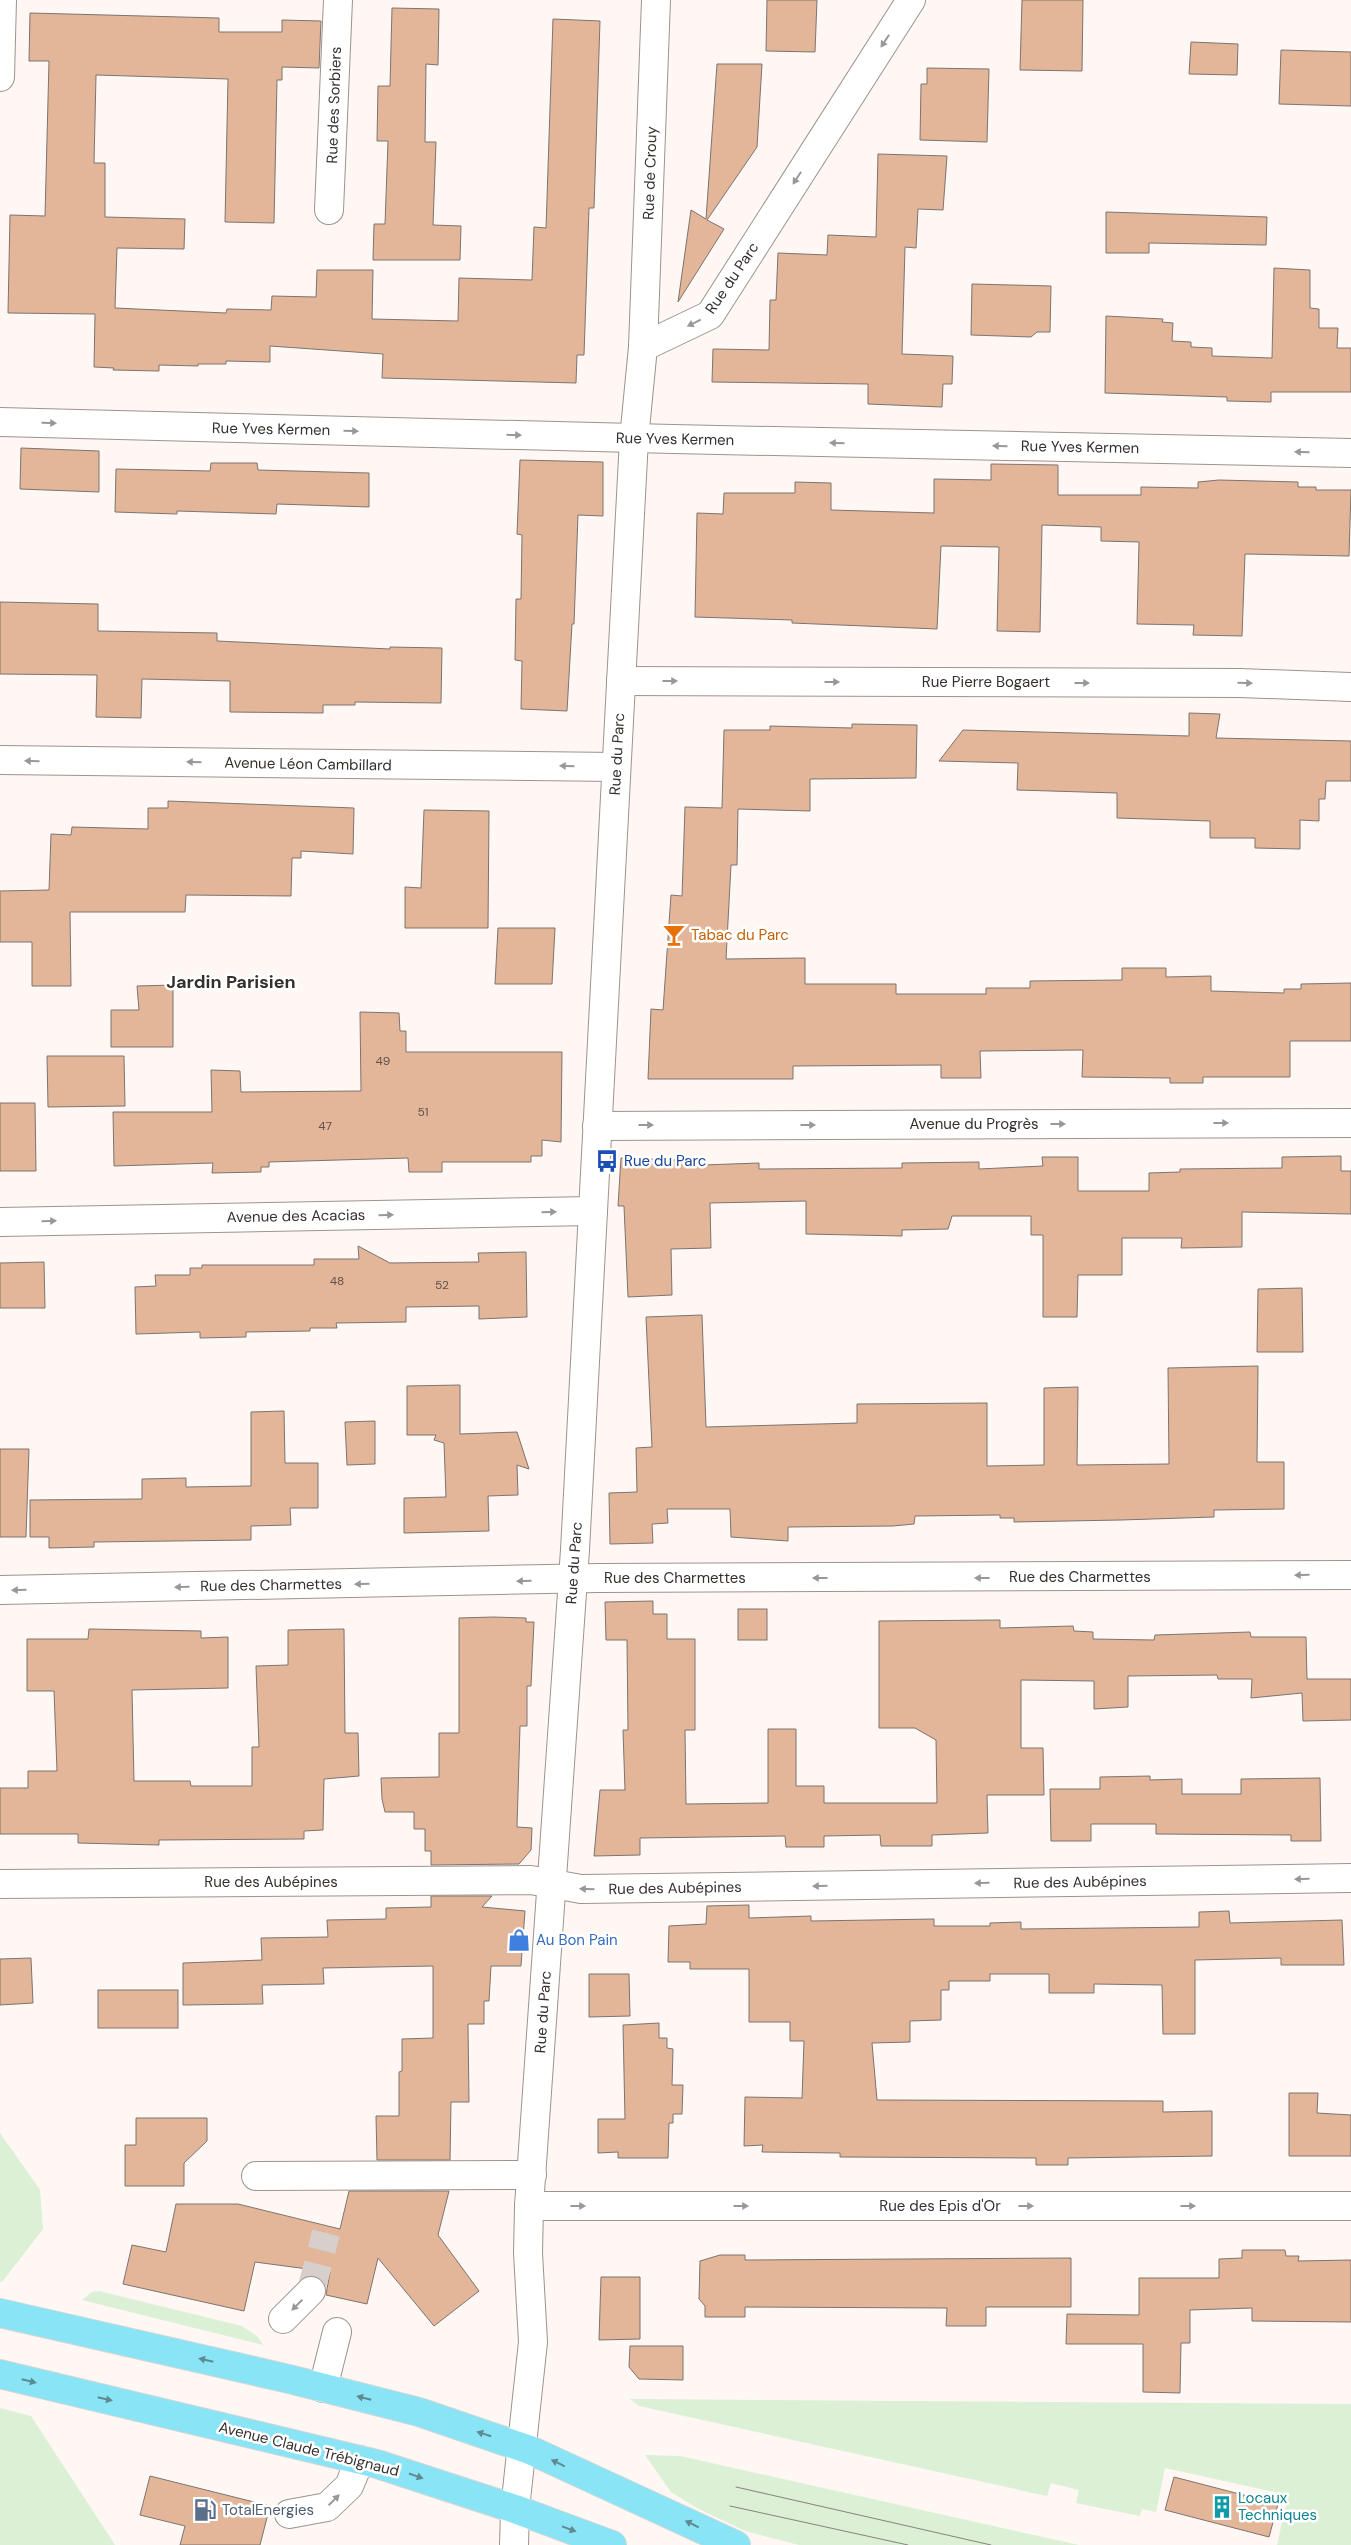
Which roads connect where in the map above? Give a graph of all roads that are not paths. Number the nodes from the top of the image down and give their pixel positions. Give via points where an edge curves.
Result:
1 (2, 0) edge
2 (338, 0) edge
3 (639, 0) edge
4 (656, 0) edge
5 (911, 0) edge
6 (0, 77) edge
7 (329, 210) dead end
8 (643, 347) junction
9 (0, 422) edge
10 (634, 438) junction
11 (1351, 453) edge
12 (621, 681) junction
13 (1351, 687) edge
14 (0, 760) edge
15 (616, 767) junction
16 (1351, 1123) edge
17 (597, 1126) junction
18 (593, 1211) junction
19 (0, 1222) edge
20 (1351, 1575) edge
21 (573, 1580) junction
22 (0, 1590) edge
23 (1351, 1878) edge
24 (0, 1884) edge
25 (552, 1884) junction
26 (532, 2175) junction
27 (256, 2176) dead end
28 (530, 2206) junction
29 (1351, 2206) edge
30 (312, 2291) tunnel mouth
31 (0, 2313) edge
32 (283, 2319) dead end
33 (337, 2332) dead end
34 (0, 2374) edge
35 (323, 2388) junction
36 (522, 2446) junction
37 (360, 2460) junction
38 (515, 2509) junction
39 (288, 2514) dead end
40 (514, 2545) edge
41 (612, 2545) edge
42 (736, 2545) edge

1 - 6 street
2 - 7 street, Rue des Sorbiers
3 - 4 street
4 - 8 street, Rue de Crouy
5 -> 8 street, Rue du Parc via 710,315
8 - 10 street, Rue du Parc
9 -> 10 street, Rue Yves Kermen
11 -> 10 street, Rue Yves Kermen
10 - 12 street, Rue du Parc
12 -> 13 street, Rue Pierre Bogaert via 1240,683
12 - 15 street, Rue du Parc
15 -> 14 street, Avenue Léon Cambillard
15 - 17 street, Rue du Parc
17 -> 16 street, Avenue du Progrès
17 - 18 street, Rue du Parc
19 -> 18 street, Avenue des Acacias
18 - 21 street, Rue du Parc
20 -> 21 street, Rue des Charmettes
21 -> 22 street, Rue des Charmettes
21 - 25 street, Rue du Parc
23 -> 25 street, Rue des Aubépines via 581,1889
24 - 25 street, Rue des Aubépines via 521,1880
25 - 26 street, Rue du Parc
26 - 27 street
26 - 28 street, Rue du Parc
28 -> 29 street, Rue des Epis d'Or
28 - 36 street, Rue du Parc via 528,2253 533,2342
30 -> 32 street
35 -> 31 main road
33 - 35 street
34 -> 37 main road, Avenue Claude Trébignaud
36 -> 35 main road via 412,2410
36 - 38 street, Rue du Parc
42 -> 36 main road
37 -> 38 main road, Avenue Claude Trébignaud
39 -> 37 street via 327,2507 349,2486
38 - 40 street
38 -> 41 main road, Avenue Claude Trébignaud

